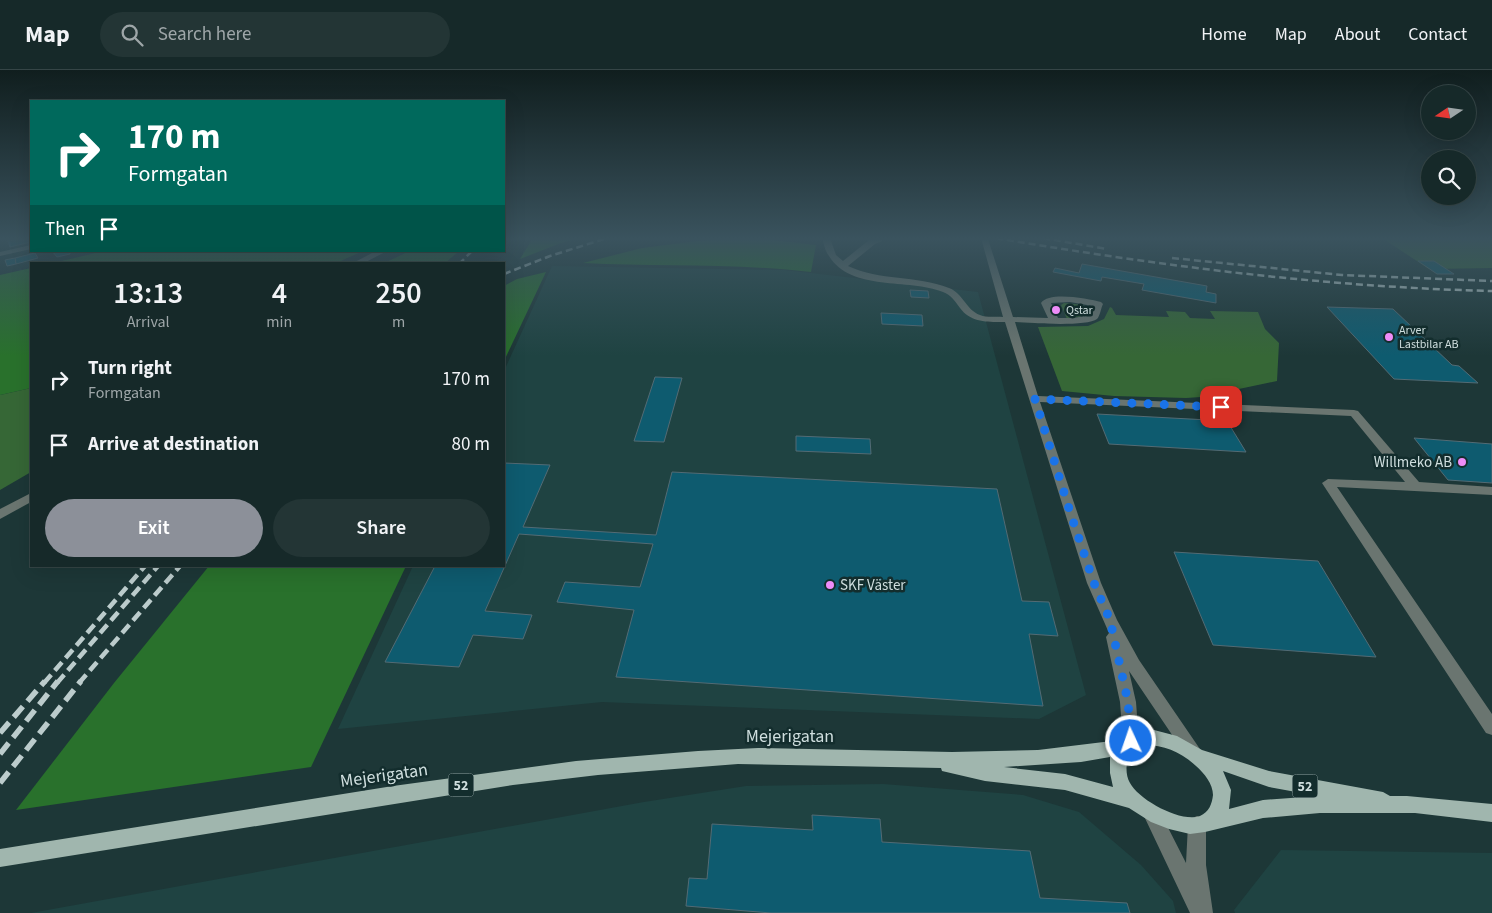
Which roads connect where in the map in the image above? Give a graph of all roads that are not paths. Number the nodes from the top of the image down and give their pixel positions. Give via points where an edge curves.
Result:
1 (870, 277) edge
2 (996, 277) edge
3 (1009, 320) junction
4 (1054, 320) junction
5 (1035, 399) junction
6 (1415, 486) junction
7 (1492, 491) edge
8 (30, 498) edge
9 (0, 515) edge
10 (1110, 620) junction
11 (1492, 728) edge
12 (1127, 744) junction
13 (1195, 754) junction
14 (926, 761) junction
15 (1136, 802) junction
16 (1415, 805) junction
17 (1492, 813) edge
18 (1152, 814) junction
19 (1201, 824) junction
20 (0, 858) edge
21 (1203, 913) edge

1 - 3 street via 942,288 952,292 974,317
2 - 3 street
3 - 4 street
3 - 5 street
4 - 4 street via 1087,320 1093,317 1098,304 1070,299 1047,301
5 - 6 street via 1354,413
5 - 10 street via 1094,583
6 - 7 street
6 - 11 street via 1328,483
8 - 9 street
10 - 12 street via 1128,702
10 - 13 street via 1133,664
12 - 13 main road, 52 via 1150,738 1164,739
12 - 14 main road, Mejerigatan / 52 via 1073,756
12 - 15 main road, 52 via 1117,765 1119,781
13 - 16 main road, 52 via 1269,779
13 - 19 main road, 52 via 1210,766 1220,786 1222,805
14 - 15 main road, Mejerigatan / 52 via 985,773 1065,782
14 - 20 main road, Mejerigatan / 52 via 775,756 615,765 370,798
15 - 18 main road, 52
16 - 17 main road, 52
16 - 19 main road, 52 via 1284,806
18 - 19 main road, 52 via 1176,823
18 - 21 street
19 - 21 street via 1196,864

